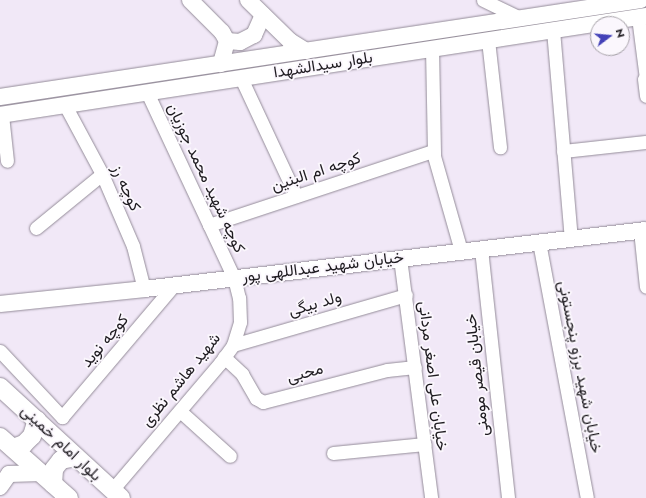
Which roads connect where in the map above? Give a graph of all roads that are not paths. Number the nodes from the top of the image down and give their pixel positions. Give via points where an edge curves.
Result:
1 (190, 0) edge
2 (248, 0) edge
3 (483, 0) edge
4 (638, 0) edge
5 (641, 0) edge
6 (591, 4) edge
7 (263, 15) junction
8 (642, 16) edge
9 (520, 18) junction
10 (553, 30) junction
11 (488, 40) junction
12 (227, 41) junction
13 (432, 48) junction
14 (306, 51) junction
15 (259, 58) junction
16 (221, 64) junction
17 (264, 74) junction
18 (242, 78) junction
19 (645, 79) edge
20 (147, 92) junction
21 (646, 96) edge
22 (0, 97) edge
23 (65, 105) junction
24 (1, 115) edge
25 (646, 142) edge
26 (500, 147) dead end
27 (433, 150) junction
28 (564, 151) junction
29 (8, 161) dead end
30 (102, 174) junction
31 (296, 196) junction
32 (209, 225) junction
33 (36, 228) dead end
34 (643, 230) edge
35 (571, 238) junction
36 (539, 242) junction
37 (480, 249) junction
38 (462, 251) junction
39 (400, 258) junction
40 (234, 278) junction
41 (173, 286) junction
42 (646, 287) edge
43 (144, 289) junction
44 (406, 295) junction
45 (0, 304) edge
46 (233, 345) junction
47 (0, 350) edge
48 (224, 357) junction
49 (415, 367) junction
50 (0, 387) edge
51 (180, 411) junction
52 (37, 420) junction
53 (7, 442) edge
54 (424, 444) junction
55 (333, 453) dead end
56 (230, 456) dead end
57 (75, 457) junction
58 (47, 479) junction
59 (0, 487) edge
60 (117, 494) edge
61 (69, 498) edge
62 (431, 498) edge
63 (508, 498) edge
64 (587, 498) edge

1 - 12 street via 222,32
2 - 7 street
3 - 9 street
4 - 5 street, بلوار سیدالشهدا
4 - 6 street, بلوار سیدالشهدا
6 - 9 street, بلوار سیدالشهدا
7 - 12 street via 254,35 240,42
7 - 14 street via 290,41
8 - 10 street, بلوار سیدالشهدا
8 - 19 street
9 - 14 street, بلوار سیدالشهدا
10 - 11 street, بلوار سیدالشهدا
10 - 28 street
11 - 13 street, بلوار سیدالشهدا
11 - 26 street
12 - 16 street
13 - 17 street, بلوار سیدالشهدا
13 - 27 street
14 - 15 street, بلوار سیدالشهدا
15 - 16 street, بلوار سیدالشهدا
15 - 17 street via 266,65
16 - 22 street, بلوار سیدالشهدا
17 - 18 street, بلوار سیدالشهدا
18 - 20 street, بلوار سیدالشهدا
18 - 31 street
19 - 21 street
20 - 23 street, بلوار سیدالشهدا
20 - 32 street, کوچه شهید محمد جوزیان
23 - 24 street, بلوار سیدالشهدا
23 - 30 street, کوچه رز
24 - 29 street
25 - 28 street
27 - 31 street, کوچه ام البنین
27 - 38 street
28 - 35 street
30 - 33 street
30 - 43 street, کوچه رز via 133,246
31 - 32 street, کوچه ام البنین
32 - 40 street, کوچه شهید محمد جوزیان
34 - 35 street, خیابان شهید عبداللهی پور
34 - 42 street
35 - 36 street, خیابان شهید عبداللهی پور
36 - 37 street, خیابان شهید عبداللهی پور
36 - 64 street, خیابان شهید برزو پنجستونی
37 - 38 street, خیابان شهید عبداللهی پور
37 - 63 street, خیابان قیصر مومنی
38 - 39 street, خیابان شهید عبداللهی پور
39 - 40 street, خیابان شهید عبداللهی پور
39 - 44 street, خیابان علی اصغر مردانی
40 - 41 street, خیابان شهید عبداللهی پور
40 - 46 street, شهید هاشم نظری via 239,298 240,322
41 - 43 street, خیابان شهید عبداللهی پور
41 - 47 street, کوچه نوید via 62,418
43 - 45 street, خیابان شهید عبداللهی پور
44 - 46 street, ولد بیگی
44 - 49 street, خیابان علی اصغر مردانی
46 - 48 street, شهید هاشم نظری
48 - 49 street, محبی via 242,374 256,398 263,402 387,370
48 - 51 street, شهید هاشم نظری
49 - 54 street, خیابان علی اصغر مردانی
50 - 52 main road, بلوار امام خمینی
51 - 56 street
51 - 60 street, شهید هاشم نظری
52 - 53 main road via 32,436 24,444
52 - 57 main road, بلوار امام خمینی
53 - 58 main road
54 - 55 street
54 - 62 street, خیابان علی اصغر مردانی
57 - 58 main road via 61,460
57 - 60 main road, بلوار امام خمینی
58 - 59 street via 9,474
58 - 61 main road

